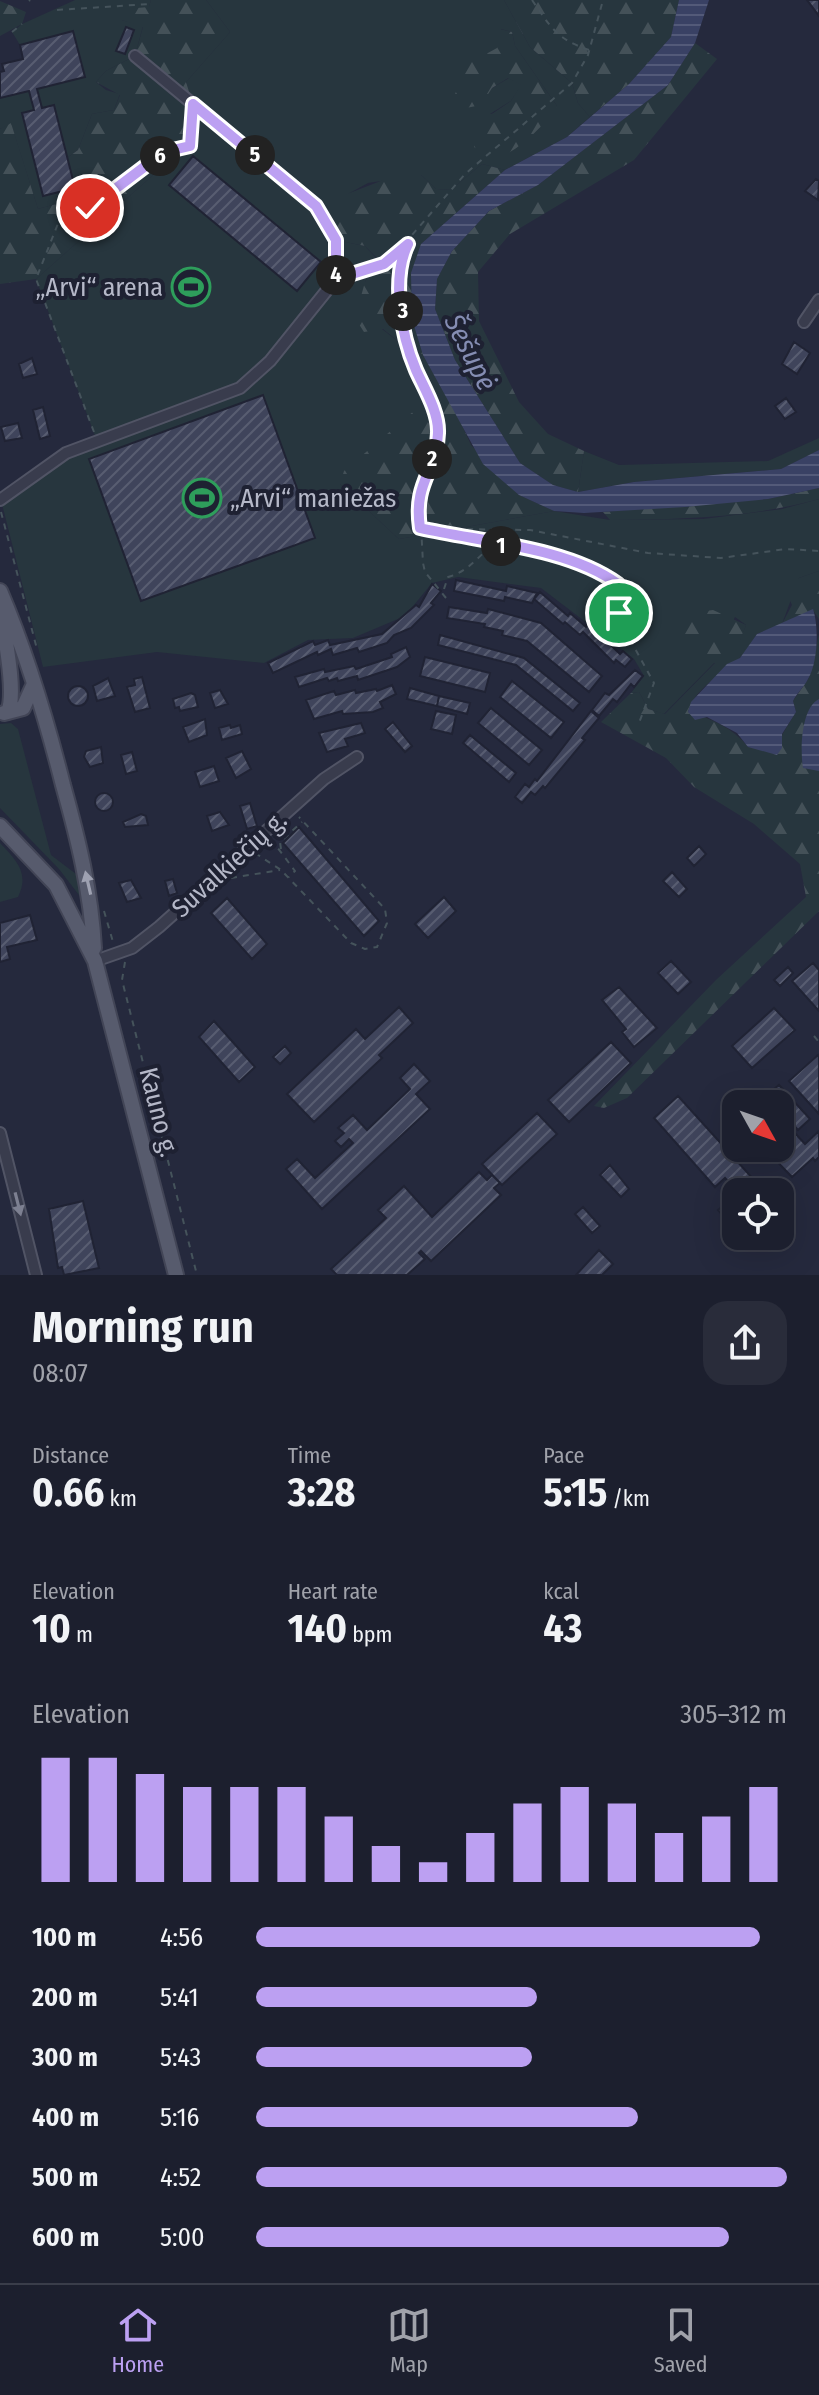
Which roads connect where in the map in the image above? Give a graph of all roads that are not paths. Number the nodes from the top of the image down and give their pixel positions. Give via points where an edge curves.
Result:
1 (135, 56) dead end
2 (819, 300) edge
3 (804, 322) dead end
4 (0, 500) edge
5 (0, 591) edge
6 (0, 600) edge
7 (34, 684) junction
8 (4, 713) edge
9 (357, 757) dead end
10 (0, 826) edge
11 (95, 961) junction
12 (0, 1133) edge
13 (36, 1275) edge
14 (176, 1275) edge

1 - 4 street via 316,206 336,240 336,279 270,361 240,388 66,453
2 - 3 street
5 - 7 main road, Kauno g. via 26,650
6 - 8 main road via 13,689
7 - 8 main road via 23,708
11 -> 7 main road, Kauno g. via 92,897
9 - 11 street, Suvalkiečių g. via 324,779 159,927 132,948
10 - 11 main road, Kauno g. via 71,908
11 - 14 main road, Kauno g.
12 -> 13 street

